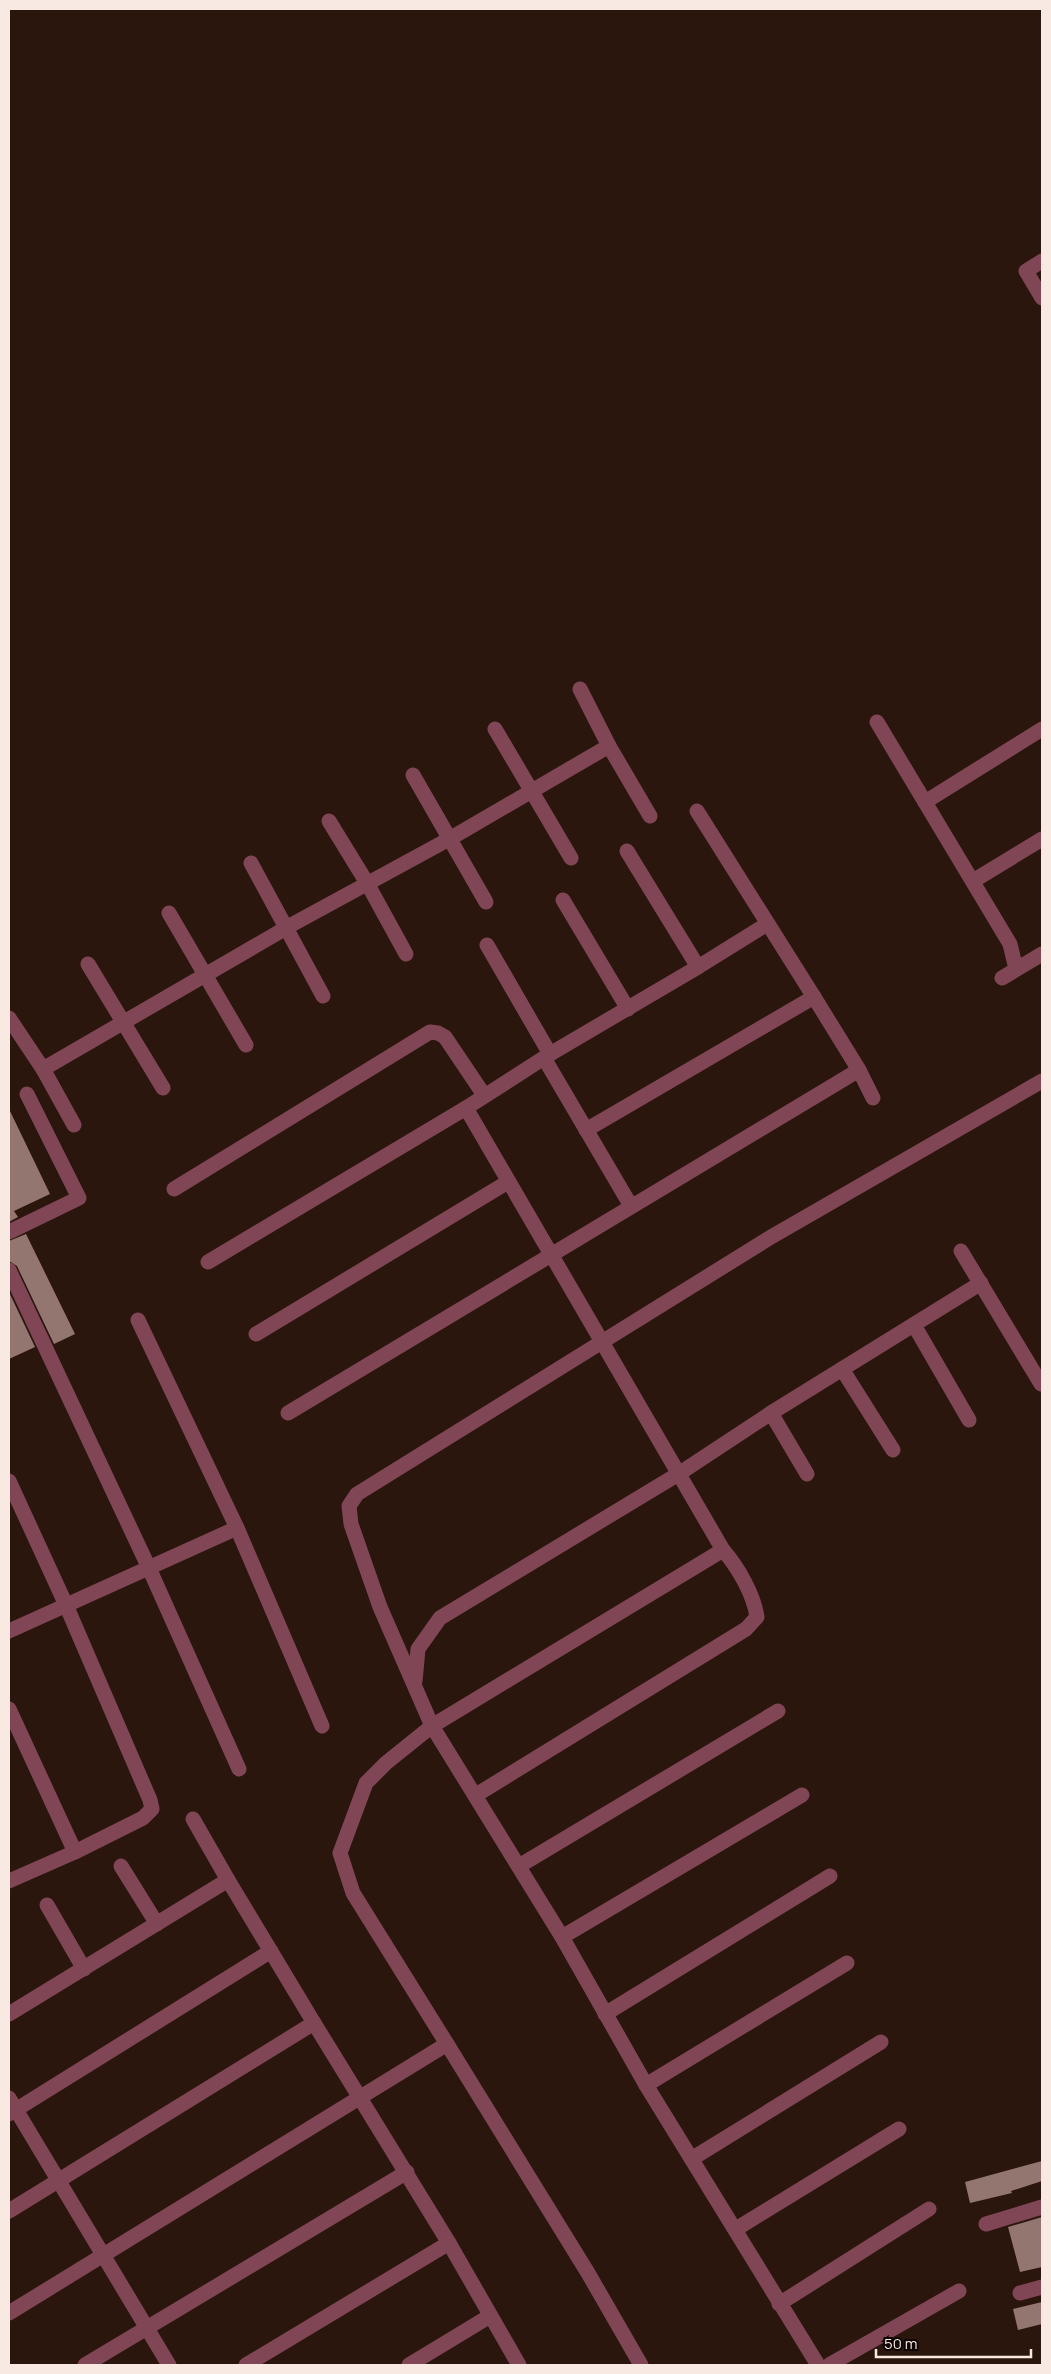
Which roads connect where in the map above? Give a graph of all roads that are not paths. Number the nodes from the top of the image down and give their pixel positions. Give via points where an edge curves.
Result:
1 (1042, 261) edge
2 (1042, 298) edge
3 (580, 688) dead end
4 (876, 722) dead end
5 (495, 729) dead end
6 (1042, 729) edge
7 (609, 746) junction
8 (413, 775) dead end
9 (531, 792) junction
10 (925, 802) junction
11 (697, 811) dead end
12 (650, 816) dead end
13 (329, 821) dead end
14 (451, 838) junction
15 (1042, 839) edge
16 (627, 851) dead end
17 (571, 858) dead end
18 (251, 864) dead end
19 (973, 881) junction
20 (367, 882) junction
21 (562, 900) dead end
22 (486, 902) dead end
23 (169, 912) dead end
24 (766, 924) junction
25 (286, 928) junction
26 (487, 944) dead end
27 (406, 954) dead end
28 (1042, 954) edge
29 (88, 964) dead end
30 (698, 967) junction
31 (1016, 969) junction
32 (204, 976) junction
33 (1002, 978) dead end
34 (323, 996) dead end
35 (814, 996) junction
36 (628, 1008) junction
37 (9, 1018) edge
38 (123, 1023) junction
39 (246, 1045) dead end
40 (547, 1056) junction
41 (43, 1069) junction
42 (859, 1070) junction
43 (1042, 1081) edge
44 (163, 1088) dead end
45 (27, 1094) dead end
46 (484, 1095) junction
47 (873, 1098) dead end
48 (466, 1108) junction
49 (74, 1125) dead end
50 (586, 1130) junction
51 (508, 1182) junction
52 (174, 1188) dead end
53 (631, 1206) junction
54 (9, 1232) edge
55 (962, 1251) dead end
56 (550, 1255) junction
57 (208, 1262) dead end
58 (9, 1270) edge
59 (981, 1283) junction
60 (138, 1320) dead end
61 (914, 1324) junction
62 (256, 1334) dead end
63 (603, 1341) junction
64 (842, 1369) junction
65 (1041, 1384) dead end
66 (771, 1412) junction
67 (288, 1413) dead end
68 (969, 1420) dead end
69 (893, 1450) dead end
70 (680, 1474) junction
71 (807, 1474) dead end
72 (9, 1481) edge
73 (237, 1528) junction
74 (724, 1550) junction
75 (149, 1568) junction
76 (66, 1605) junction
77 (9, 1631) edge
78 (415, 1684) junction
79 (9, 1709) edge
80 (778, 1711) dead end
81 (322, 1726) dead end
82 (432, 1726) junction
83 (239, 1769) dead end
84 (476, 1795) junction
85 (802, 1795) dead end
86 (193, 1819) dead end
87 (75, 1852) junction
88 (121, 1866) dead end
89 (519, 1866) junction
90 (830, 1876) dead end
91 (228, 1880) junction
92 (9, 1881) edge
93 (47, 1905) dead end
94 (157, 1924) junction
95 (562, 1937) junction
96 (271, 1951) junction
97 (847, 1963) dead end
98 (84, 1969) junction
99 (10, 2011) edge
100 (605, 2014) junction
101 (314, 2023) junction
102 (881, 2042) dead end
103 (447, 2044) junction
104 (646, 2085) junction
105 (361, 2099) junction
106 (11, 2107) edge
107 (899, 2129) dead end
108 (693, 2158) junction
109 (407, 2172) junction
110 (59, 2181) junction
111 (1042, 2207) edge
112 (929, 2209) dead end
113 (9, 2211) edge
114 (986, 2224) dead end
115 (736, 2229) junction
116 (449, 2243) junction
117 (102, 2256) junction
118 (1042, 2286) edge
119 (959, 2292) dead end
120 (1020, 2293) dead end
121 (779, 2304) junction
122 (9, 2313) edge
123 (490, 2316) junction
124 (147, 2328) junction
125 (85, 2365) edge
126 (169, 2365) edge
127 (246, 2365) edge
128 (409, 2365) edge
129 (519, 2365) edge
130 (641, 2365) edge
131 (818, 2365) edge
132 (829, 2365) edge

1 - 2 street via 1026,271
3 - 7 street
4 - 10 street
5 - 9 street
6 - 10 street
7 - 9 street
7 - 12 street
8 - 14 street
9 - 14 street
9 - 17 street
10 - 19 street
11 - 24 street
13 - 20 street
14 - 20 street
14 - 22 street
15 - 19 street
16 - 30 street
18 - 25 street
19 - 31 street via 1010,944
20 - 25 street
20 - 27 street
21 - 36 street
23 - 32 street
24 - 30 street
24 - 35 street
25 - 32 street
25 - 34 street
26 - 40 street
28 - 31 street
29 - 38 street
30 - 36 street
31 - 33 street
32 - 38 street
32 - 39 street
35 - 42 street
35 - 50 street
36 - 40 street
37 - 41 street
38 - 41 street
38 - 44 street
40 - 46 street
40 - 50 street
41 - 49 street
42 - 47 street
42 - 53 street
43 - 63 street via 771,1237
45 - 54 street via 79,1198
46 - 48 street
46 - 52 street via 445,1037 430,1032
48 - 51 street
48 - 57 street
50 - 53 street
51 - 56 street
51 - 62 street
53 - 56 street
55 - 59 street
56 - 63 street
56 - 67 street
58 - 75 street
59 - 61 street
59 - 65 street
60 - 73 street
61 - 64 street
61 - 68 street
63 - 70 street
63 - 78 street via 358,1494 349,1506 380,1606
64 - 66 street
64 - 69 street
66 - 70 street
66 - 71 street
70 - 74 street
70 - 78 street via 440,1618 418,1649
72 - 76 street
73 - 75 street
73 - 81 street
74 - 82 street
74 - 84 street via 756,1607 757,1617 746,1628
75 - 76 street
75 - 83 street
76 - 77 street
76 - 87 street via 152,1809 143,1818
78 - 82 street
79 - 87 street
80 - 89 street
82 - 84 street
82 - 103 street via 366,1783 340,1853 353,1894
84 - 89 street
85 - 95 street
86 - 91 street
87 - 92 street
88 - 94 street
89 - 95 street
90 - 100 street
91 - 94 street
91 - 96 street
93 - 98 street
94 - 98 street
95 - 100 street
96 - 101 street
96 - 106 street
97 - 104 street
98 - 99 street
100 - 104 street
101 - 105 street
101 - 110 street
102 - 108 street
103 - 105 street
103 - 130 street
104 - 108 street
105 - 109 street
105 - 117 street
106 - 110 street
107 - 115 street
108 - 115 street
109 - 116 street
109 - 124 street
110 - 113 street
110 - 117 street
111 - 114 street
112 - 121 street
115 - 121 street
116 - 123 street
116 - 127 street
117 - 122 street
117 - 124 street
118 - 120 street
119 - 132 street
121 - 131 street
123 - 128 street
123 - 129 street
124 - 125 street
124 - 126 street

